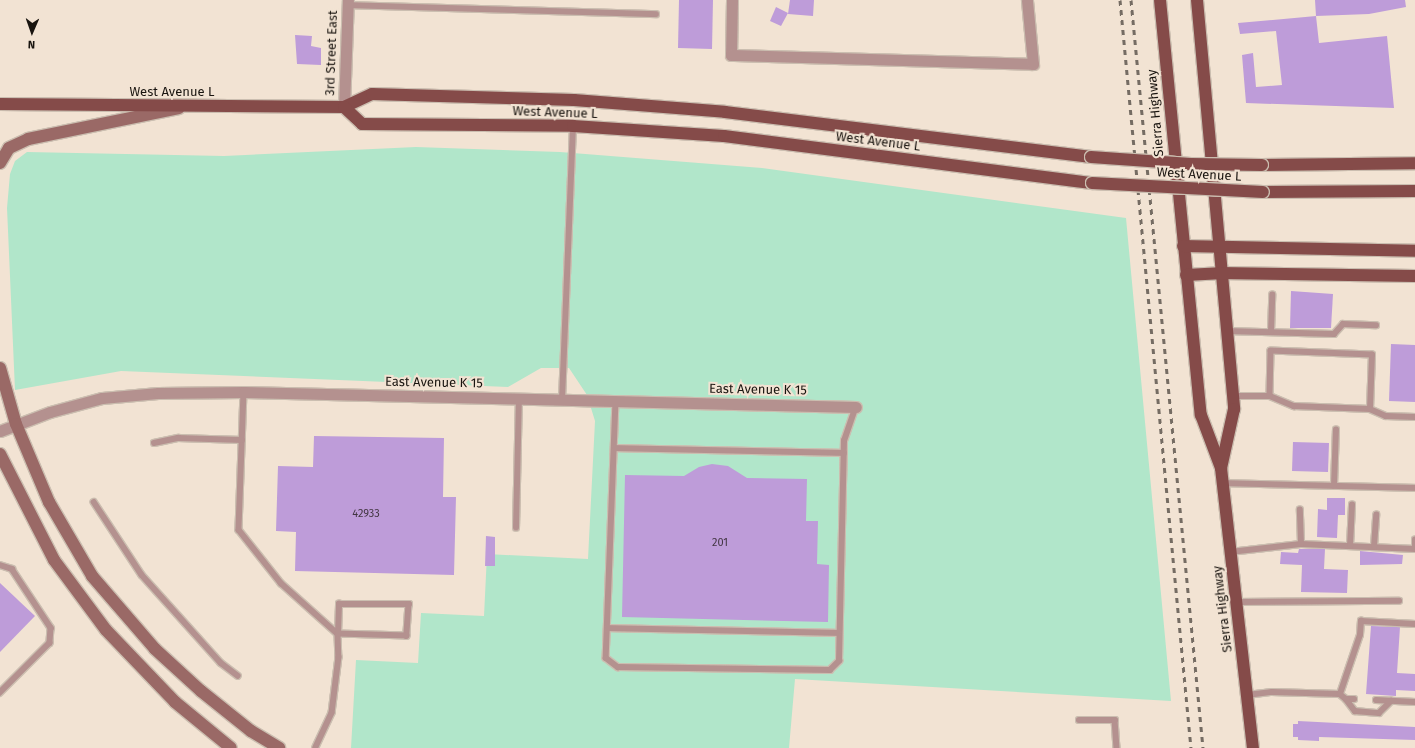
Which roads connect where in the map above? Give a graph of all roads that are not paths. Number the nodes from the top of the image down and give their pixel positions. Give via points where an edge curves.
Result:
1 (732, 0) edge
2 (1028, 0) edge
3 (1160, 0) edge
4 (1197, 0) edge
5 (348, 2) edge
6 (656, 14) dead end
7 (0, 104) edge
8 (191, 106) junction
9 (344, 107) junction
10 (573, 126) junction
11 (0, 163) edge
12 (1415, 163) edge
13 (1415, 191) edge
14 (1182, 246) junction
15 (1219, 246) junction
16 (1415, 251) edge
17 (1219, 273) junction
18 (1186, 275) junction
19 (1415, 276) edge
20 (1272, 295) dead end
21 (1376, 325) dead end
22 (1226, 331) junction
23 (1271, 332) junction
24 (0, 368) edge
25 (244, 392) junction
26 (1232, 396) junction
27 (1270, 396) junction
28 (519, 399) junction
29 (562, 400) junction
30 (616, 401) junction
31 (856, 407) joint
32 (1370, 409) junction
33 (1415, 417) edge
34 (16, 424) junction
35 (1336, 430) dead end
36 (0, 431) edge
37 (242, 440) junction
38 (154, 443) dead end
39 (614, 448) junction
40 (844, 453) junction
41 (0, 454) edge
42 (1220, 468) junction
43 (1222, 483) junction
44 (1334, 486) junction
45 (1415, 488) edge
46 (94, 502) dead end
47 (1352, 505) dead end
48 (1300, 510) dead end
49 (1376, 516) dead end
50 (516, 528) dead end
51 (1415, 540) edge
52 (1301, 544) junction
53 (1350, 546) junction
54 (1374, 547) junction
55 (1415, 549) edge
56 (1230, 552) junction
57 (0, 565) edge
58 (1399, 600) dead end
59 (1236, 602) junction
60 (1415, 624) edge
61 (607, 628) junction
62 (839, 633) junction
63 (338, 634) junction
64 (238, 676) dead end
65 (0, 693) edge
66 (1340, 694) junction
67 (1247, 695) junction
68 (1346, 699) junction
69 (1354, 699) dead end
70 (1376, 700) dead end
71 (1391, 701) junction
72 (1415, 702) edge
73 (1079, 720) dead end
74 (231, 748) edge
75 (279, 748) edge
76 (316, 748) edge
77 (1117, 748) edge
78 (1253, 748) edge

1 - 2 street via 731,55 1033,64
3 - 14 main road, Sierra Highway
4 - 15 main road
5 - 6 lane
5 - 9 street, 3rd Street East
7 - 8 main road, West Avenue L
8 - 9 main road, West Avenue L
8 - 11 main road via 28,139 9,148
9 - 10 main road, West Avenue L via 362,124
9 - 12 main road, West Avenue L, bridge via 372,94 574,100 725,112 1091,157 1191,164
10 - 13 main road, West Avenue L, bridge via 724,136 1092,183 1263,192
10 - 29 lane
14 - 15 main road
14 - 18 main road, Sierra Highway
15 - 16 main road
15 - 17 main road, Sierra Highway
17 - 18 main road
17 - 19 main road
17 - 22 main road, Sierra Highway
18 - 42 main road, Sierra Highway via 1201,415
20 - 23 lane
21 - 23 lane via 1343,324 1334,334
22 - 23 lane
22 - 26 main road, Sierra Highway
24 - 34 main road
25 - 28 street, East Avenue K 15
25 - 34 street, East Avenue K 15 via 158,393 102,398
25 - 37 lane
26 - 27 lane
26 - 42 main road, Sierra Highway via 1234,409
27 - 32 lane via 1294,406
27 - 32 lane via 1271,351 1372,355
28 - 29 street, East Avenue K 15
28 - 50 lane
29 - 30 street, East Avenue K 15
30 - 31 street, East Avenue K 15
30 - 39 lane
31 - 40 lane via 844,441
32 - 33 lane via 1386,416
34 - 36 street, East Avenue K 15
34 - 75 main road via 49,502 92,576 122,613 201,691 251,731
35 - 44 lane
37 - 38 lane via 178,438
37 - 63 lane via 239,530 281,583
39 - 40 lane
39 - 61 lane
40 - 62 lane
41 - 74 main road via 54,560 106,630 174,702
42 - 43 main road, Sierra Highway
43 - 44 lane
43 - 56 main road, Sierra Highway
44 - 45 lane
46 - 64 lane via 142,575 221,663
47 - 53 lane
48 - 52 lane
49 - 54 lane
51 - 55 lane
52 - 53 lane
52 - 56 lane
53 - 54 lane
54 - 55 lane
56 - 59 main road, Sierra Highway
57 - 65 lane via 12,569 51,628 50,643
58 - 59 lane
59 - 67 main road, Sierra Highway
60 - 66 lane via 1361,621 1360,635
61 - 62 lane
61 - 62 lane via 606,658 618,667 830,670 838,661
63 - 63 lane via 407,636 409,604 339,604
63 - 76 lane via 339,657 332,713
66 - 67 lane via 1272,692
66 - 68 lane
67 - 78 main road, Sierra Highway
68 - 69 lane
68 - 71 lane via 1355,711 1379,713
70 - 71 lane
71 - 72 lane
73 - 77 lane via 1115,720

